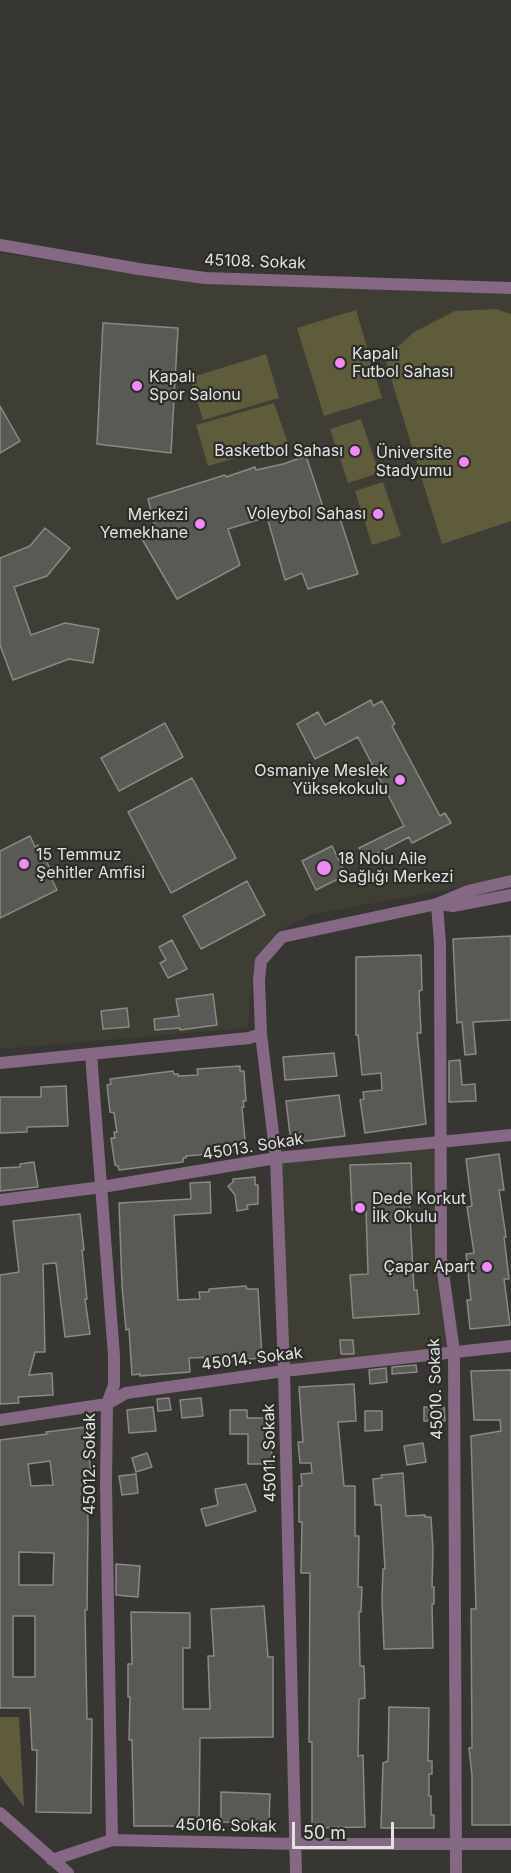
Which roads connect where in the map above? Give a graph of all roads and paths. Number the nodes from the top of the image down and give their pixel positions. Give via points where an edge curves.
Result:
1 (0, 245) edge
2 (511, 288) edge
3 (511, 881) edge
4 (511, 895) edge
5 (437, 904) junction
6 (261, 1034) junction
7 (91, 1054) junction
8 (0, 1063) edge
9 (511, 1135) edge
10 (441, 1140) junction
11 (276, 1158) junction
12 (102, 1187) junction
13 (0, 1200) edge
14 (511, 1346) edge
15 (454, 1352) junction
16 (284, 1371) junction
17 (107, 1404) junction
18 (0, 1420) edge
19 (0, 1813) edge
20 (112, 1840) junction
21 (296, 1844) junction
22 (456, 1844) junction
23 (511, 1844) edge
24 (52, 1860) junction
25 (68, 1873) edge
26 (296, 1873) edge
27 (456, 1873) edge

1 - 2 street, 45108. Sokak via 205,278
3 - 5 street via 468,891
4 - 5 street via 453,906
5 - 6 street, 45011. Sokak via 282,937 261,961
5 - 10 street, 45010. Sokak
6 - 7 street
6 - 11 street, 45011. Sokak
7 - 8 street
7 - 12 street, 45012. Sokak
9 - 10 street, 45013. Sokak
10 - 11 street, 45013. Sokak
10 - 15 street, 45010. Sokak via 441,1258
11 - 12 street, 45013. Sokak
11 - 16 street, 45011. Sokak
12 - 13 street, 45013. Sokak
12 - 17 street, 45012. Sokak via 114,1356 114,1385
14 - 15 street, 45014. Sokak
15 - 16 street, 45014. Sokak
15 - 22 street, 45010. Sokak
16 - 17 street, 45014. Sokak via 126,1393
16 - 21 street, 45011. Sokak
17 - 18 street, 45014. Sokak
17 - 20 street, 45012. Sokak
19 - 24 street
20 - 21 street, 45016. Sokak
20 - 24 street, 45016. Sokak
21 - 22 street, 45016. Sokak
21 - 26 street, 45011. Sokak
22 - 23 street, 45016. Sokak
22 - 27 street, 45010. Sokak
24 - 25 street

